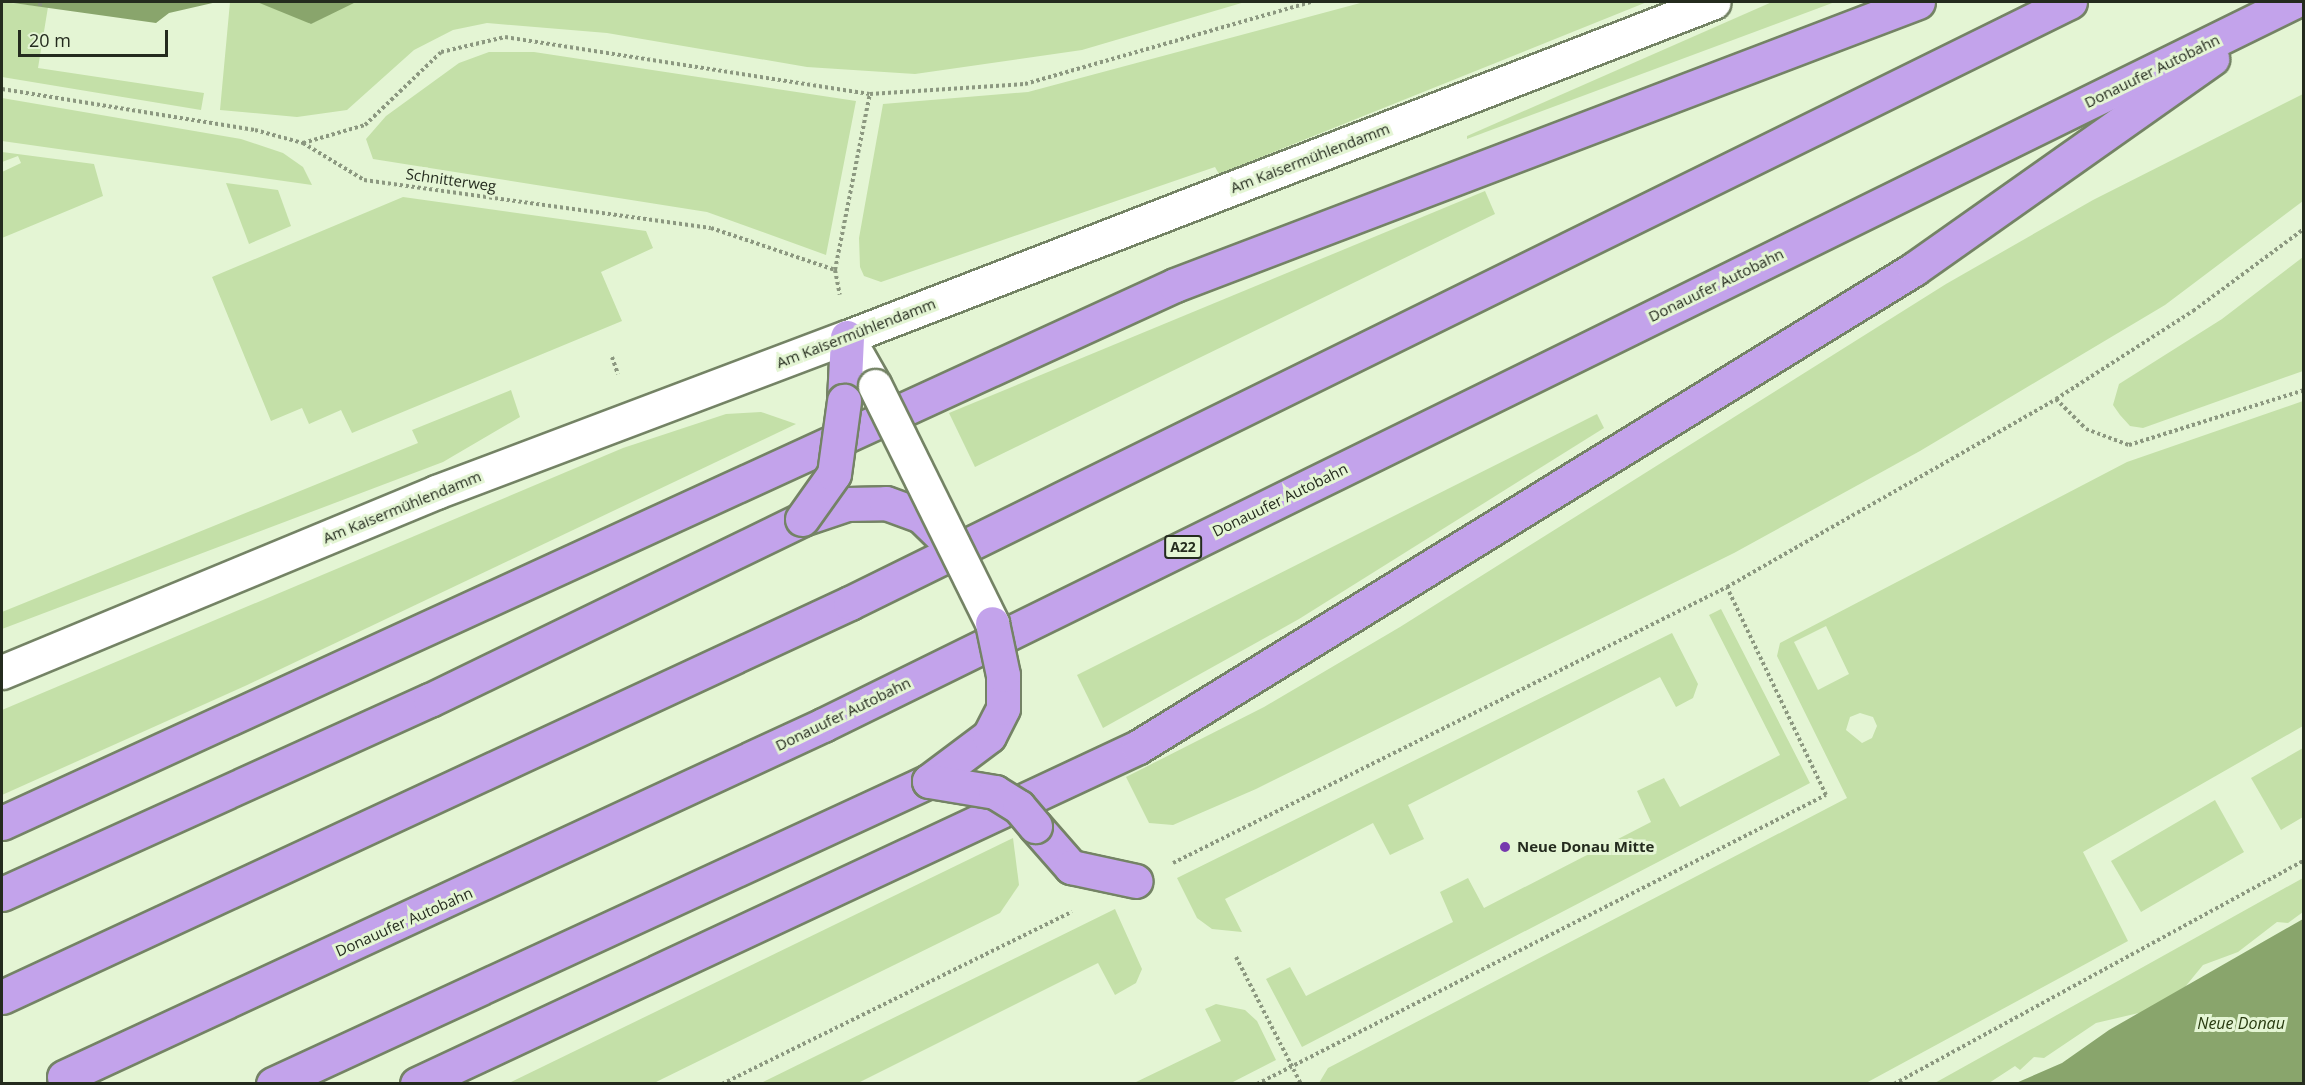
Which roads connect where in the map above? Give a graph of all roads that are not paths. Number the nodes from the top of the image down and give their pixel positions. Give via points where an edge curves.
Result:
1 (1714, 2) edge
2 (1918, 2) edge
3 (2070, 2) edge
4 (2294, 2) edge
5 (847, 337) junction
6 (802, 519) junction
7 (956, 550) junction
8 (992, 622) joint
9 (2, 672) edge
10 (929, 781) junction
11 (2, 823) edge
12 (1136, 881) road end
13 (2, 894) edge
14 (2, 997) edge
15 (64, 1077) dead end
16 (273, 1083) edge
17 (417, 1083) edge

1 - 5 street, Am Kaisermühlendamm
2 - 11 highway via 1176,285
3 - 14 highway via 850,603
4 - 15 highway, Donauufer Autobahn / A22 via 823,725
4 - 17 highway via 1914,269 1138,747
5 - 6 highway, bridge via 844,401 834,474
5 - 7 street, bridge
5 - 9 street, Am Kaisermühlendamm via 490,471
6 - 7 highway, bridge via 848,504 886,502 921,516
6 - 13 highway via 430,700
7 - 8 street, bridge
8 - 10 highway, bridge via 1003,675 1003,708 989,736
10 - 12 highway, bridge via 994,792 1019,807 1071,867
10 - 16 highway

